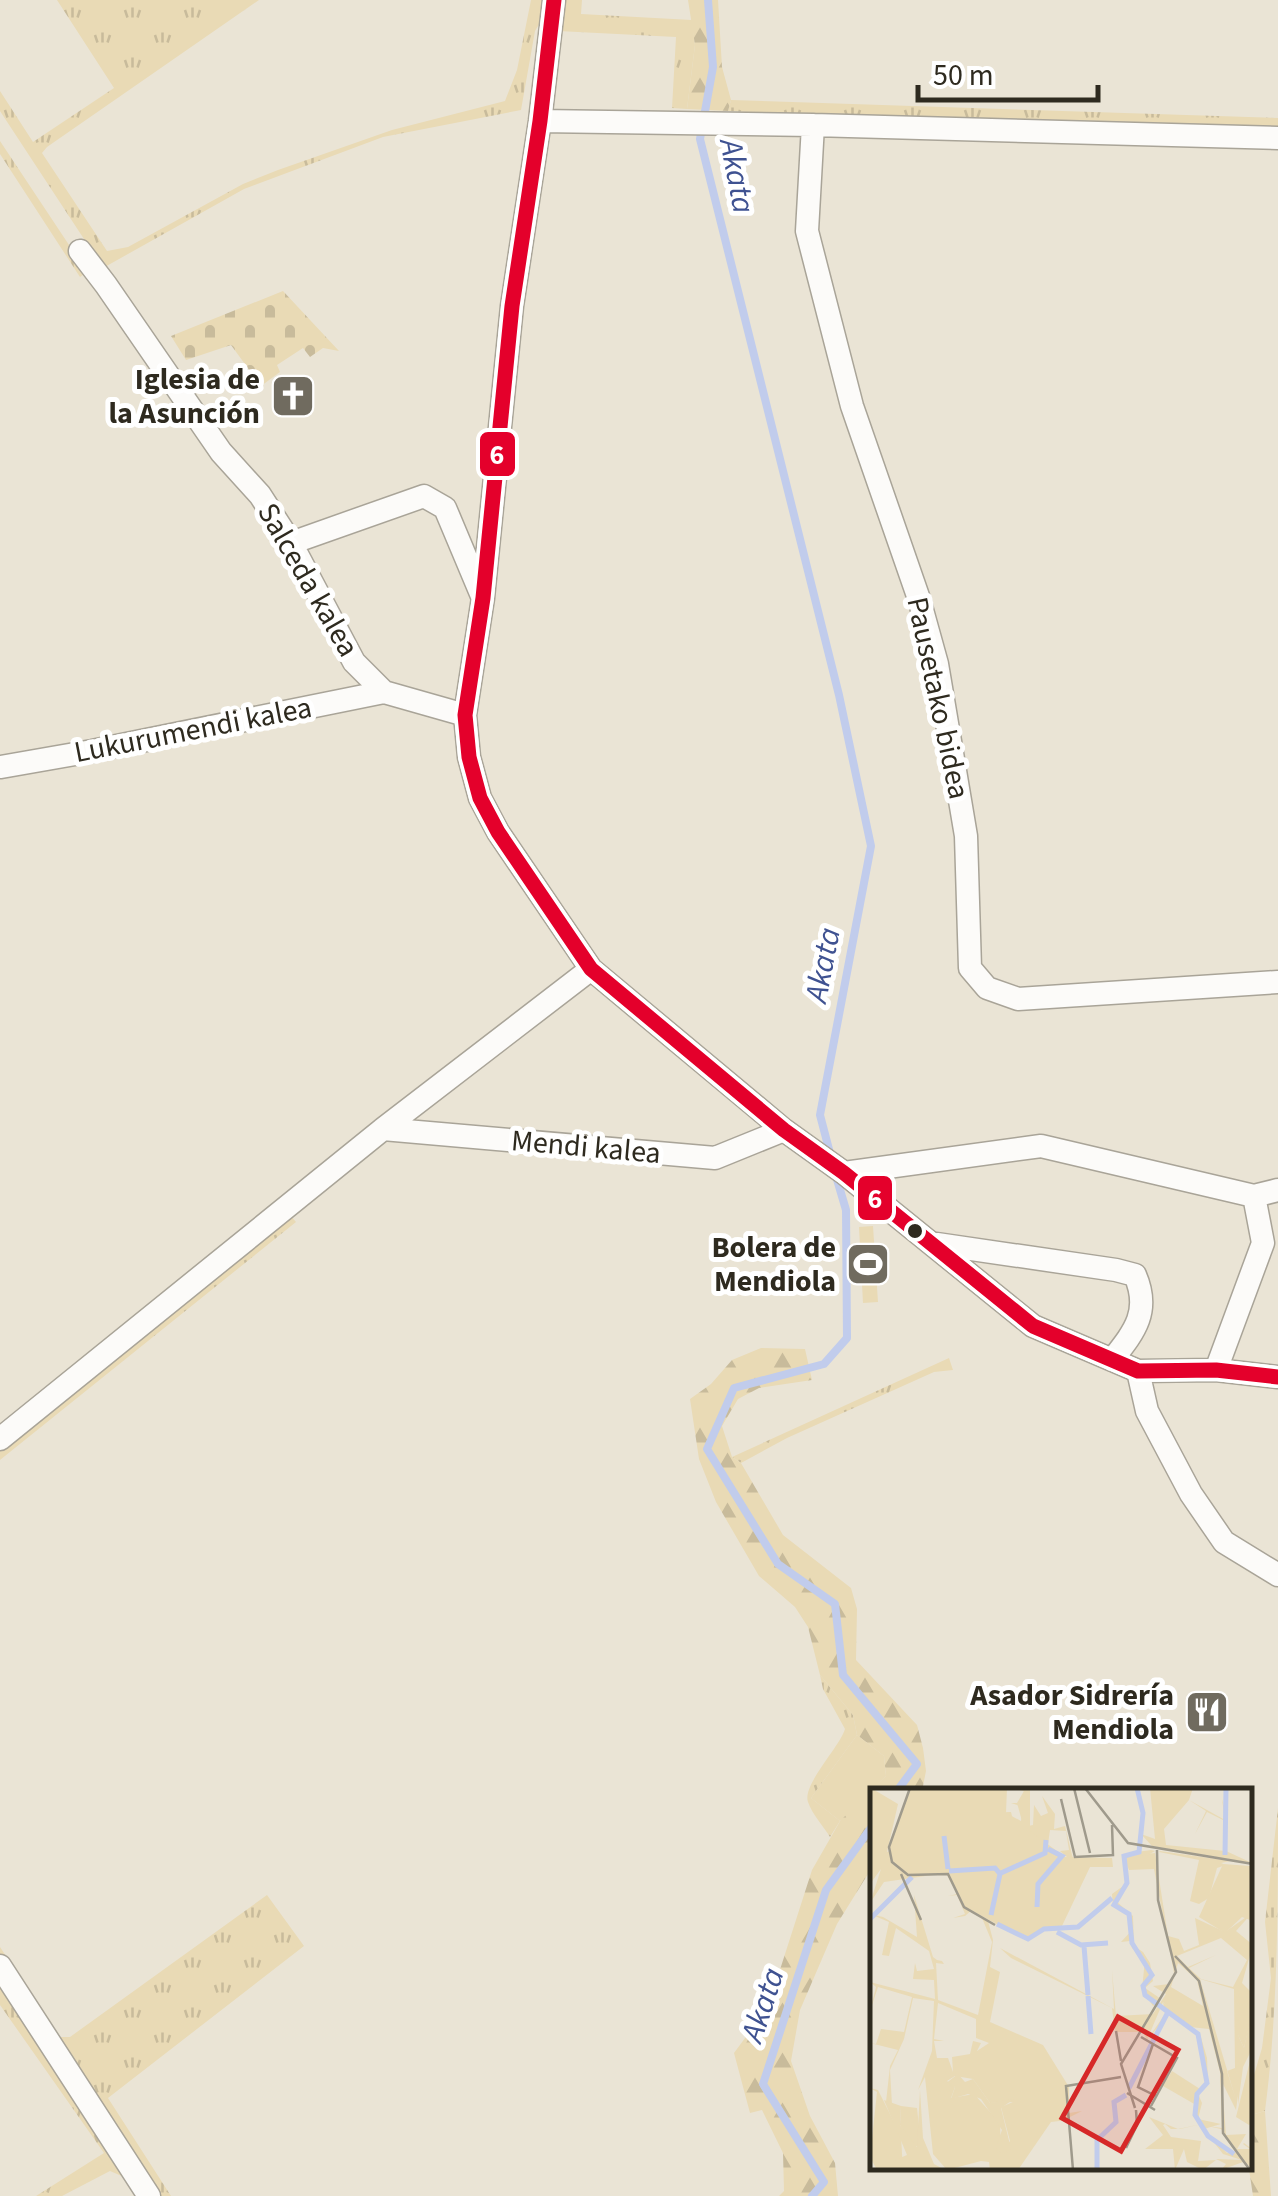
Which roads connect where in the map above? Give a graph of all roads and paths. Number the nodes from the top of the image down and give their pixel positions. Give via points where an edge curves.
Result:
1 (553, 11) edge
2 (540, 121) junction
3 (813, 125) junction
4 (1278, 138) edge
5 (80, 251) dead end
6 (290, 543) junction
7 (483, 598) junction
8 (384, 692) junction
9 (465, 715) junction
10 (1, 767) edge
11 (591, 969) junction
12 (1278, 982) edge
13 (383, 1130) junction
14 (784, 1130) junction
15 (844, 1173) junction
16 (1278, 1190) edge
17 (1254, 1196) junction
18 (932, 1243) junction
19 (1112, 1360) junction
20 (1216, 1370) junction
21 (1138, 1372) junction
22 (1278, 1377) edge
23 (0, 1440) edge
24 (1278, 1574) edge
25 (0, 1966) edge
26 (149, 2196) edge

1 - 2 street
2 - 3 street
2 - 7 street via 512,306
3 - 4 street
3 - 12 street, Pausetako bidea via 807,231 852,406 936,664 966,836 970,968 987,988 1018,999
5 - 6 street, Salceda kalea
6 - 7 street via 424,496 445,508
6 - 8 street, Salceda kalea via 354,662
7 - 9 street
8 - 9 street
8 - 10 street, Lukurumendi kalea
9 - 11 street via 480,798
11 - 13 street
11 - 14 street
13 - 14 street, Mendi kalea via 715,1158
13 - 23 street
14 - 15 street
15 - 17 street via 1041,1146
15 - 18 street
16 - 17 street
17 - 20 street via 1263,1243
18 - 19 street via 1033,1326
18 - 19 street via 1135,1275 1142,1291 1137,1329
19 - 21 street
20 - 21 street
20 - 22 street
21 - 24 street via 1147,1411 1224,1542
25 - 26 street

